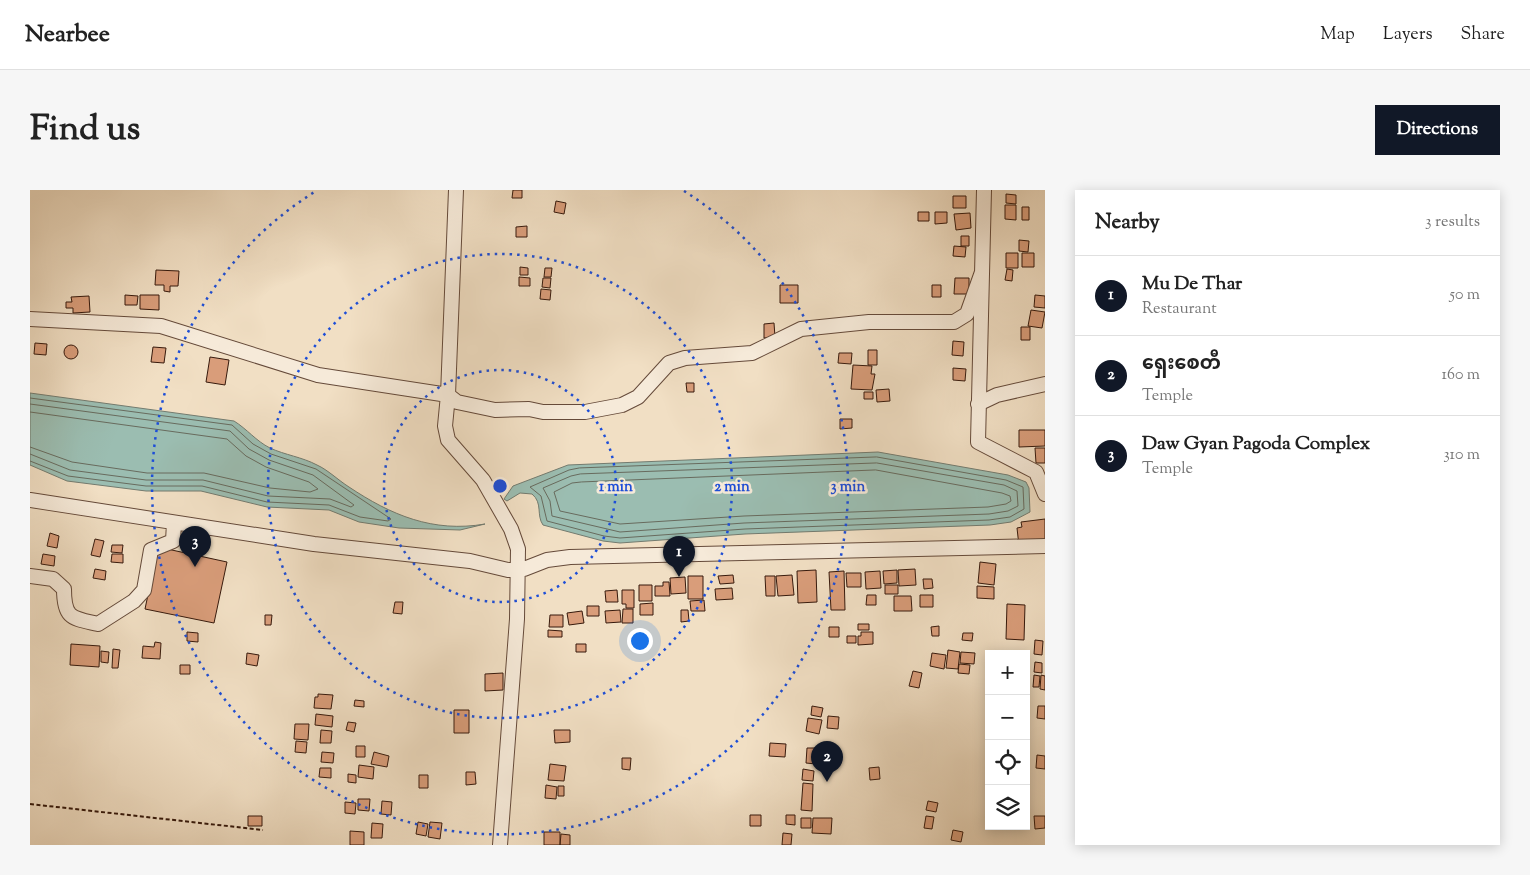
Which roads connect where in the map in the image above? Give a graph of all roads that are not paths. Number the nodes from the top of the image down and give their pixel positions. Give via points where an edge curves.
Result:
1 (456, 190) edge
2 (984, 190) edge
3 (982, 272) junction
4 (30, 319) edge
5 (1045, 384) edge
6 (448, 395) junction
7 (978, 404) junction
8 (1045, 494) edge
9 (30, 500) edge
10 (174, 523) junction
11 (1045, 546) edge
12 (518, 570) junction
13 (30, 576) edge
14 (500, 845) edge

1 - 6 street
2 - 3 street
3 - 6 street via 967,314 954,322 869,322 801,329 752,353 685,358 669,363 638,398 622,405 585,412 495,410 457,402
3 - 7 street
4 - 6 street via 161,326 318,374
5 - 7 street via 997,395
6 - 12 street via 444,426 448,440 484,480 511,530 518,549
7 - 8 street via 978,442 1036,472
9 - 10 street
10 - 12 street via 314,544 438,556
10 - 13 street via 173,541 152,550 144,590 134,601 98,624 73,618 64,606 64,589 53,579
11 - 12 street via 570,557
12 - 14 street via 518,619

